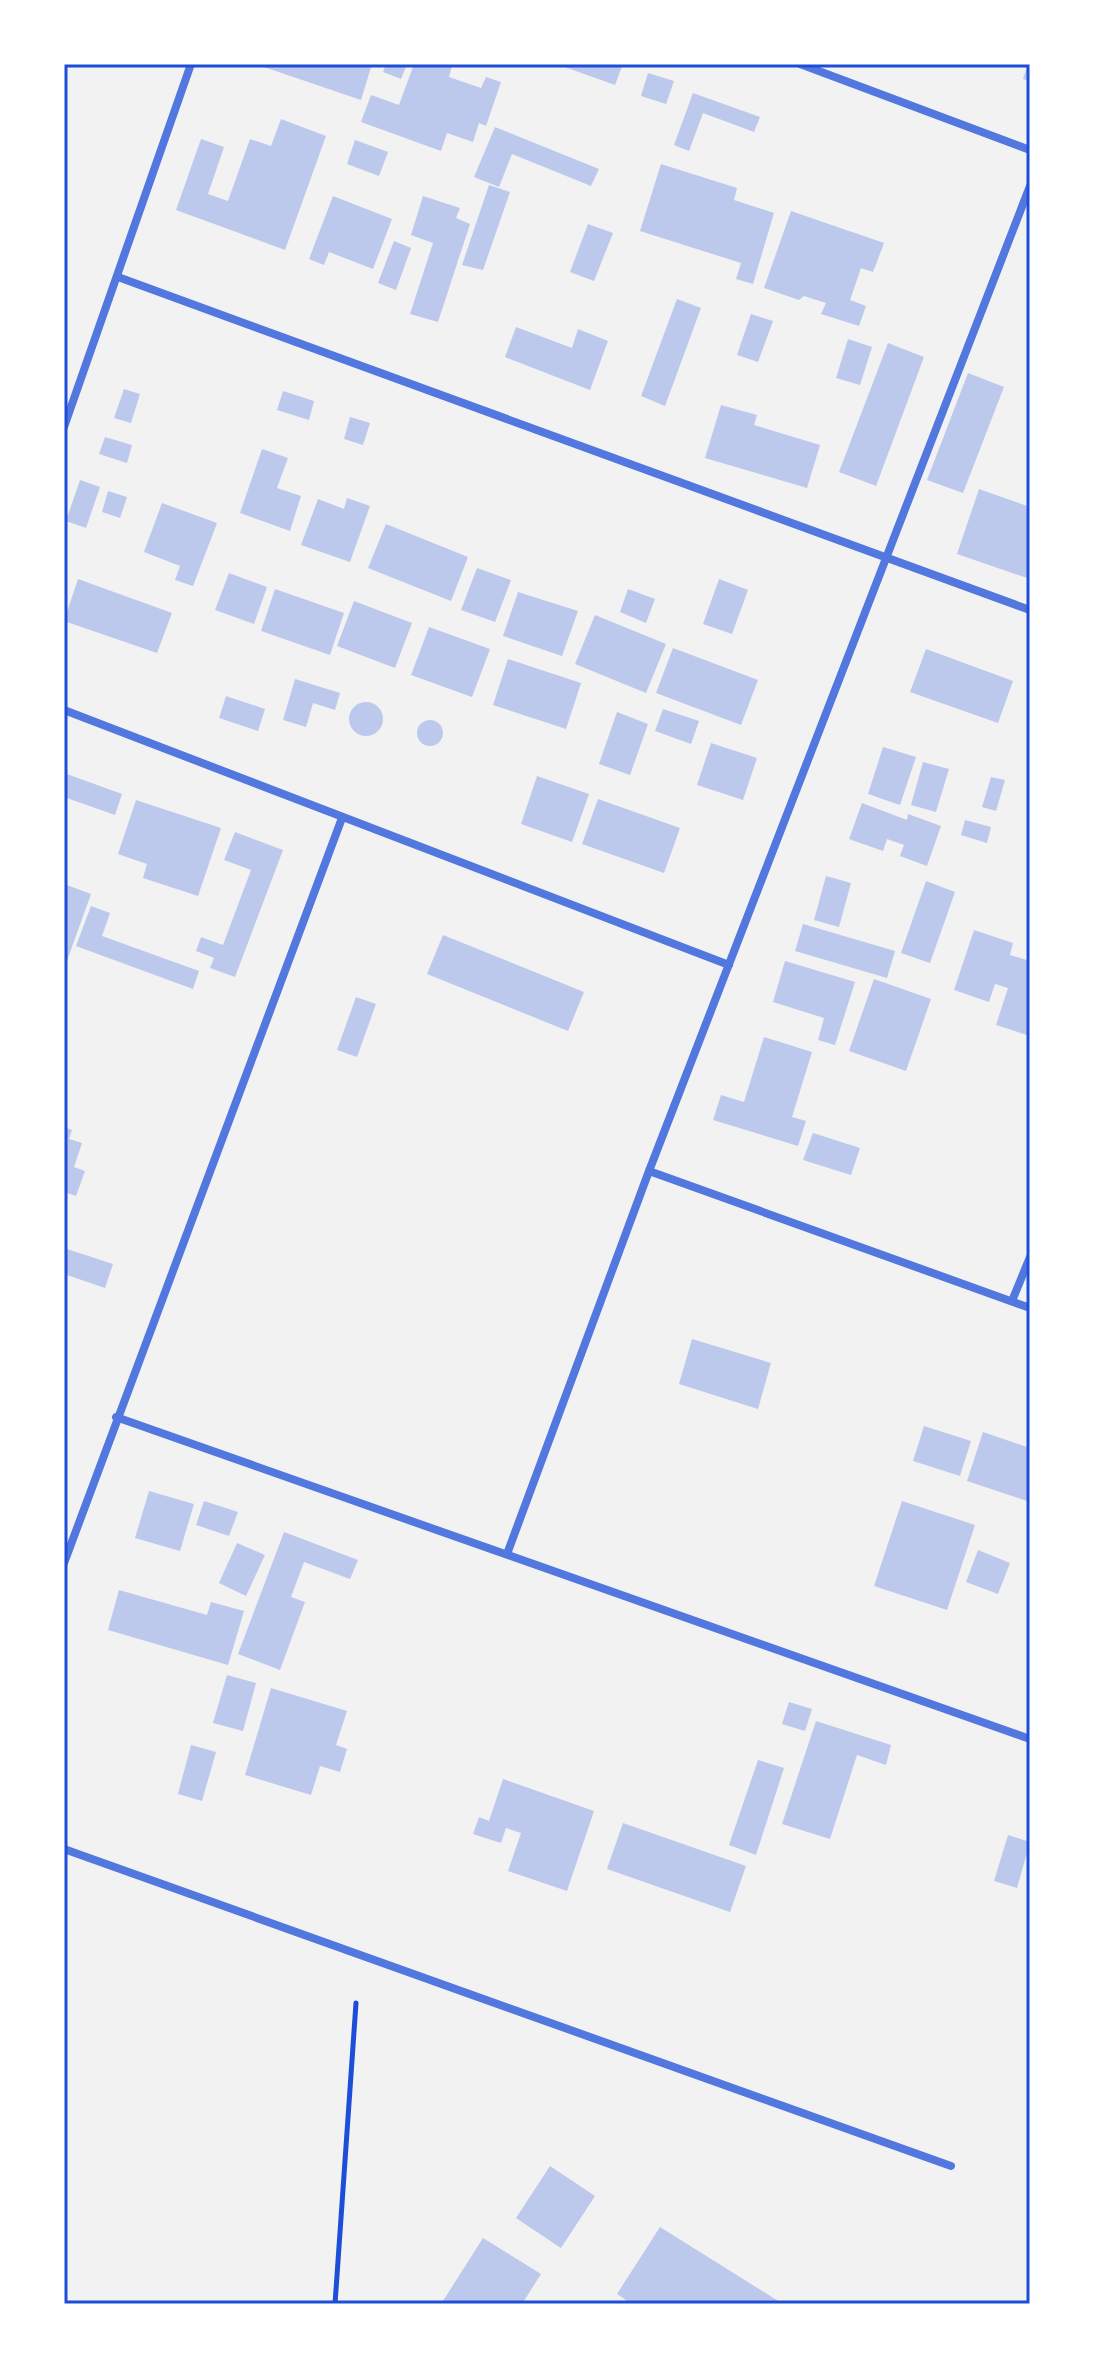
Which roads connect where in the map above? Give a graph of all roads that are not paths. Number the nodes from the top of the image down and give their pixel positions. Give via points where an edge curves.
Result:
1 (191, 64) edge
2 (800, 64) edge
3 (1030, 150) edge
4 (1030, 186) edge
5 (118, 277) junction
6 (64, 427) edge
7 (886, 558) junction
8 (1030, 610) edge
9 (64, 710) edge
10 (342, 818) junction
11 (729, 965) junction
12 (649, 1171) junction
13 (1030, 1257) edge
14 (1012, 1301) junction
15 (1030, 1308) edge
16 (116, 1417) junction
17 (507, 1554) junction
18 (64, 1563) edge
19 (1030, 1739) edge
20 (64, 1849) edge
21 (951, 2166) dead end

1 - 5 street
2 - 3 street
4 - 7 street
5 - 6 street
5 - 7 street
7 - 8 street
7 - 11 street
9 - 10 street
10 - 11 street
10 - 16 street
11 - 12 street
12 - 14 street
12 - 17 street
13 - 14 street
14 - 15 street
16 - 17 street
16 - 18 street
17 - 19 street
20 - 21 street

